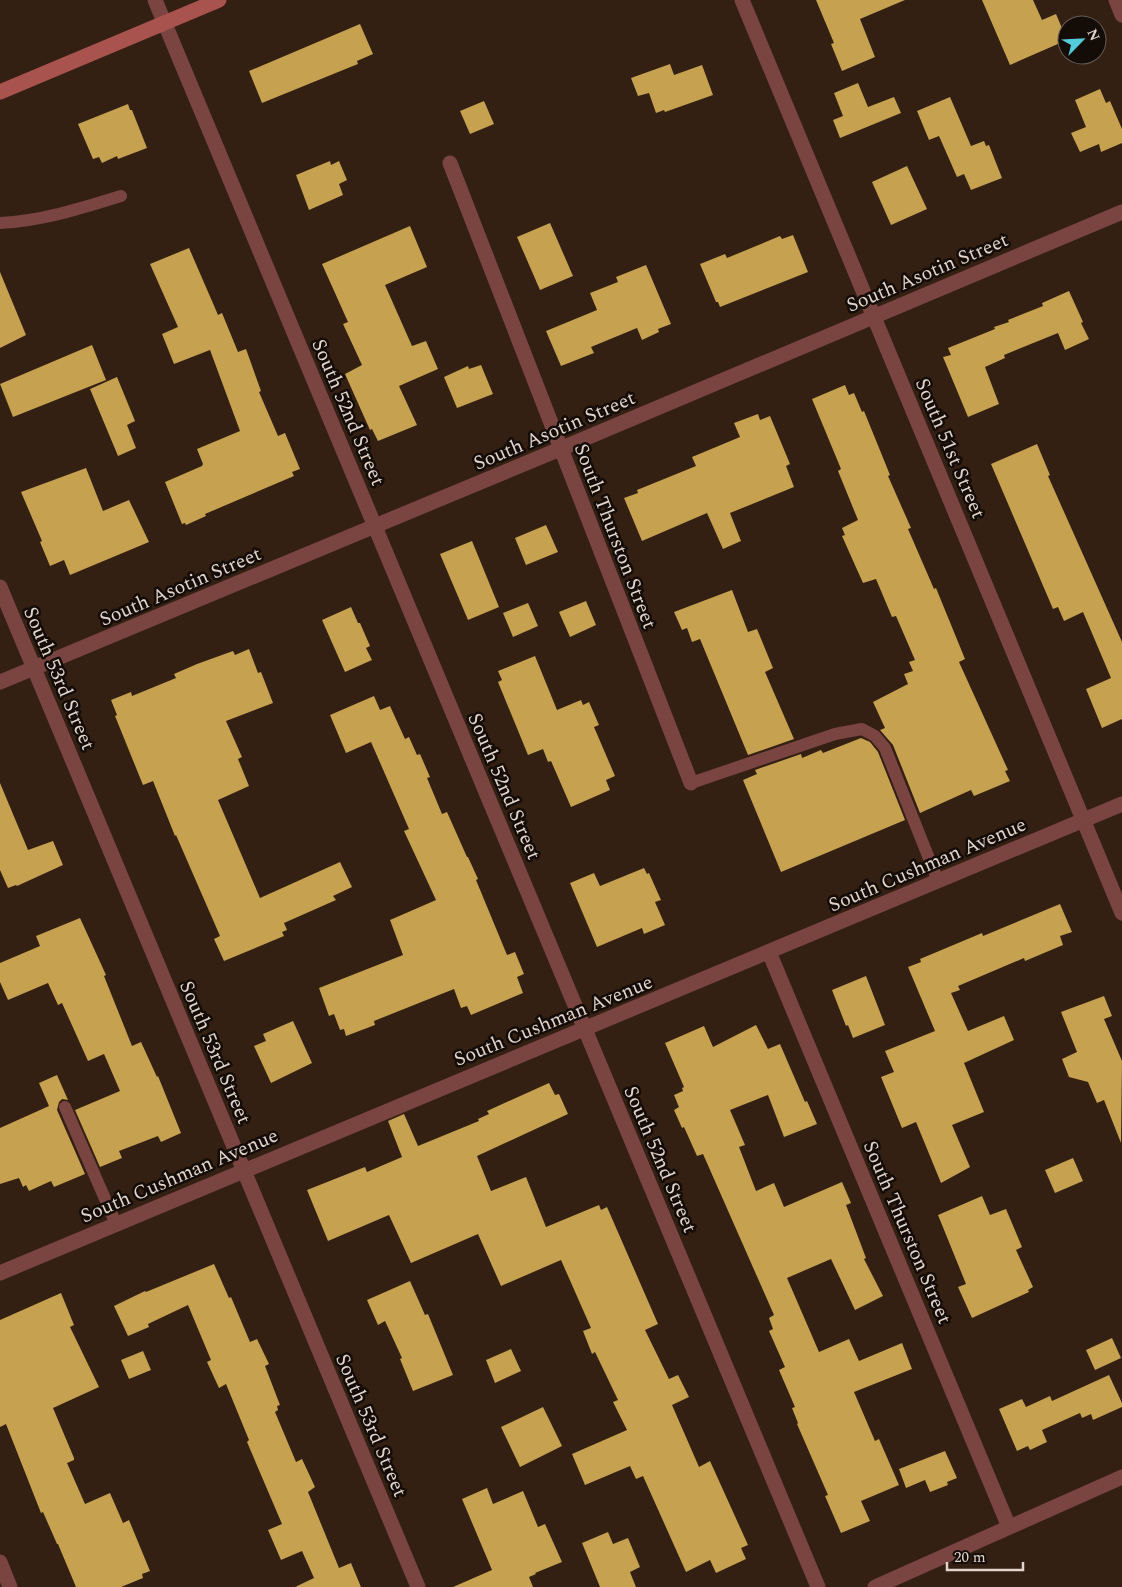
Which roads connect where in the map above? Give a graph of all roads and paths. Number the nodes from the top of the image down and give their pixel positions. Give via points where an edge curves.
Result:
1 (155, 0) edge
2 (219, 0) edge
3 (742, 0) edge
4 (1116, 0) edge
5 (1122, 15) edge
6 (164, 23) junction
7 (0, 92) edge
8 (450, 163) dead end
9 (122, 196) dead end
10 (1122, 212) edge
11 (0, 223) edge
12 (874, 316) junction
13 (560, 449) junction
14 (375, 527) junction
15 (0, 587) edge
16 (34, 668) junction
17 (0, 682) edge
18 (691, 783) joint
19 (1122, 804) edge
20 (1083, 820) junction
21 (938, 881) junction
22 (1122, 912) edge
23 (769, 952) junction
24 (585, 1029) junction
25 (65, 1107) dead end
26 (243, 1170) junction
27 (116, 1224) junction
28 (0, 1273) edge
29 (1122, 1477) edge
30 (1009, 1527) junction
31 (0, 1562) edge
32 (416, 1586) edge
33 (10, 1587) edge
34 (818, 1587) edge
35 (875, 1587) edge

1 - 6 street, South 52nd Street
2 - 6 street
3 - 12 street, South 51st Street
4 - 5 street
6 - 7 street
6 - 14 street, South 52nd Street
8 - 13 street, South Thurston Street
9 - 11 lane via 61,214
10 - 12 street, South Asotin Street
12 - 13 street, South Asotin Street
12 - 20 street, South 51st Street
13 - 14 street, South Asotin Street
13 - 18 street, South Thurston Street
14 - 16 street, South Asotin Street
14 - 24 street, South 52nd Street
15 - 16 street, South 53rd Street
16 - 17 street, South Asotin Street
16 - 26 street, South 53rd Street
18 - 21 lane via 835,734 862,729 875,736 884,748
19 - 20 street, South Cushman Avenue
20 - 21 street, South Cushman Avenue
20 - 22 street, South 51st Street
21 - 23 street, South Cushman Avenue
23 - 24 street, South Cushman Avenue
23 - 30 street, South Thurston Street
24 - 26 street, South Cushman Avenue
24 - 34 street, South 52nd Street
25 - 27 lane
26 - 27 street, South Cushman Avenue
26 - 32 street, South 53rd Street
27 - 28 street, South Cushman Avenue
29 - 30 street
30 - 35 street
31 - 33 street

